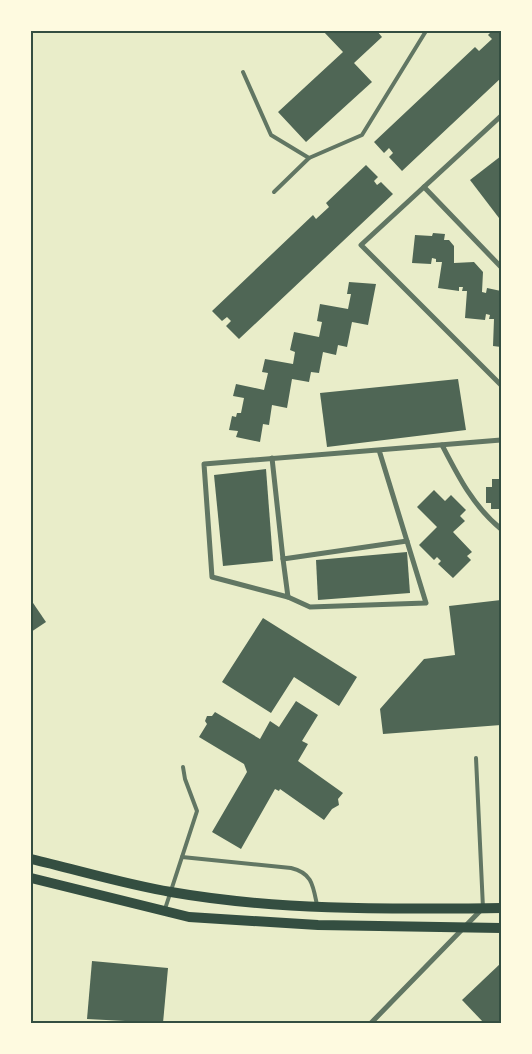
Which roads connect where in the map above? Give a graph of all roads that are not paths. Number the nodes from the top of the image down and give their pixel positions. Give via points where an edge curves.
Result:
1 (426, 31) edge
2 (243, 72) dead end
3 (501, 116) edge
4 (309, 158) junction
5 (424, 187) junction
6 (274, 192) dead end
7 (501, 267) edge
8 (501, 385) edge
9 (501, 440) edge
10 (442, 445) junction
11 (379, 450) junction
12 (272, 458) junction
13 (501, 529) edge
14 (407, 541) junction
15 (283, 559) junction
16 (288, 597) junction
17 (476, 758) dead end
18 (183, 767) dead end
19 (182, 858) junction
20 (31, 859) edge
21 (31, 878) edge
22 (170, 892) junction
23 (318, 907) junction
24 (483, 908) junction
25 (501, 908) edge
26 (164, 912) junction
27 (465, 928) junction
28 (501, 928) edge
29 (371, 1023) edge

1 - 4 lane via 362,134
2 - 4 lane via 271,134
3 - 5 street
4 - 6 lane
5 - 7 street
5 - 8 street via 361,245
9 - 10 street
10 - 11 street
10 - 13 street via 462,485 486,516
11 - 12 street
11 - 14 street
12 - 15 street
12 - 16 street via 204,464 212,577
14 - 15 street
14 - 16 street via 426,602 310,608
15 - 16 street
17 - 24 lane
18 - 19 lane via 198,811
19 - 22 lane
19 - 23 lane via 303,871 308,876
20 - 22 main road
21 - 26 main road
22 - 23 main road
22 - 26 lane
23 - 24 main road
24 - 25 main road
24 - 27 street
26 - 27 main road via 318,926
27 - 28 main road
27 - 29 street

